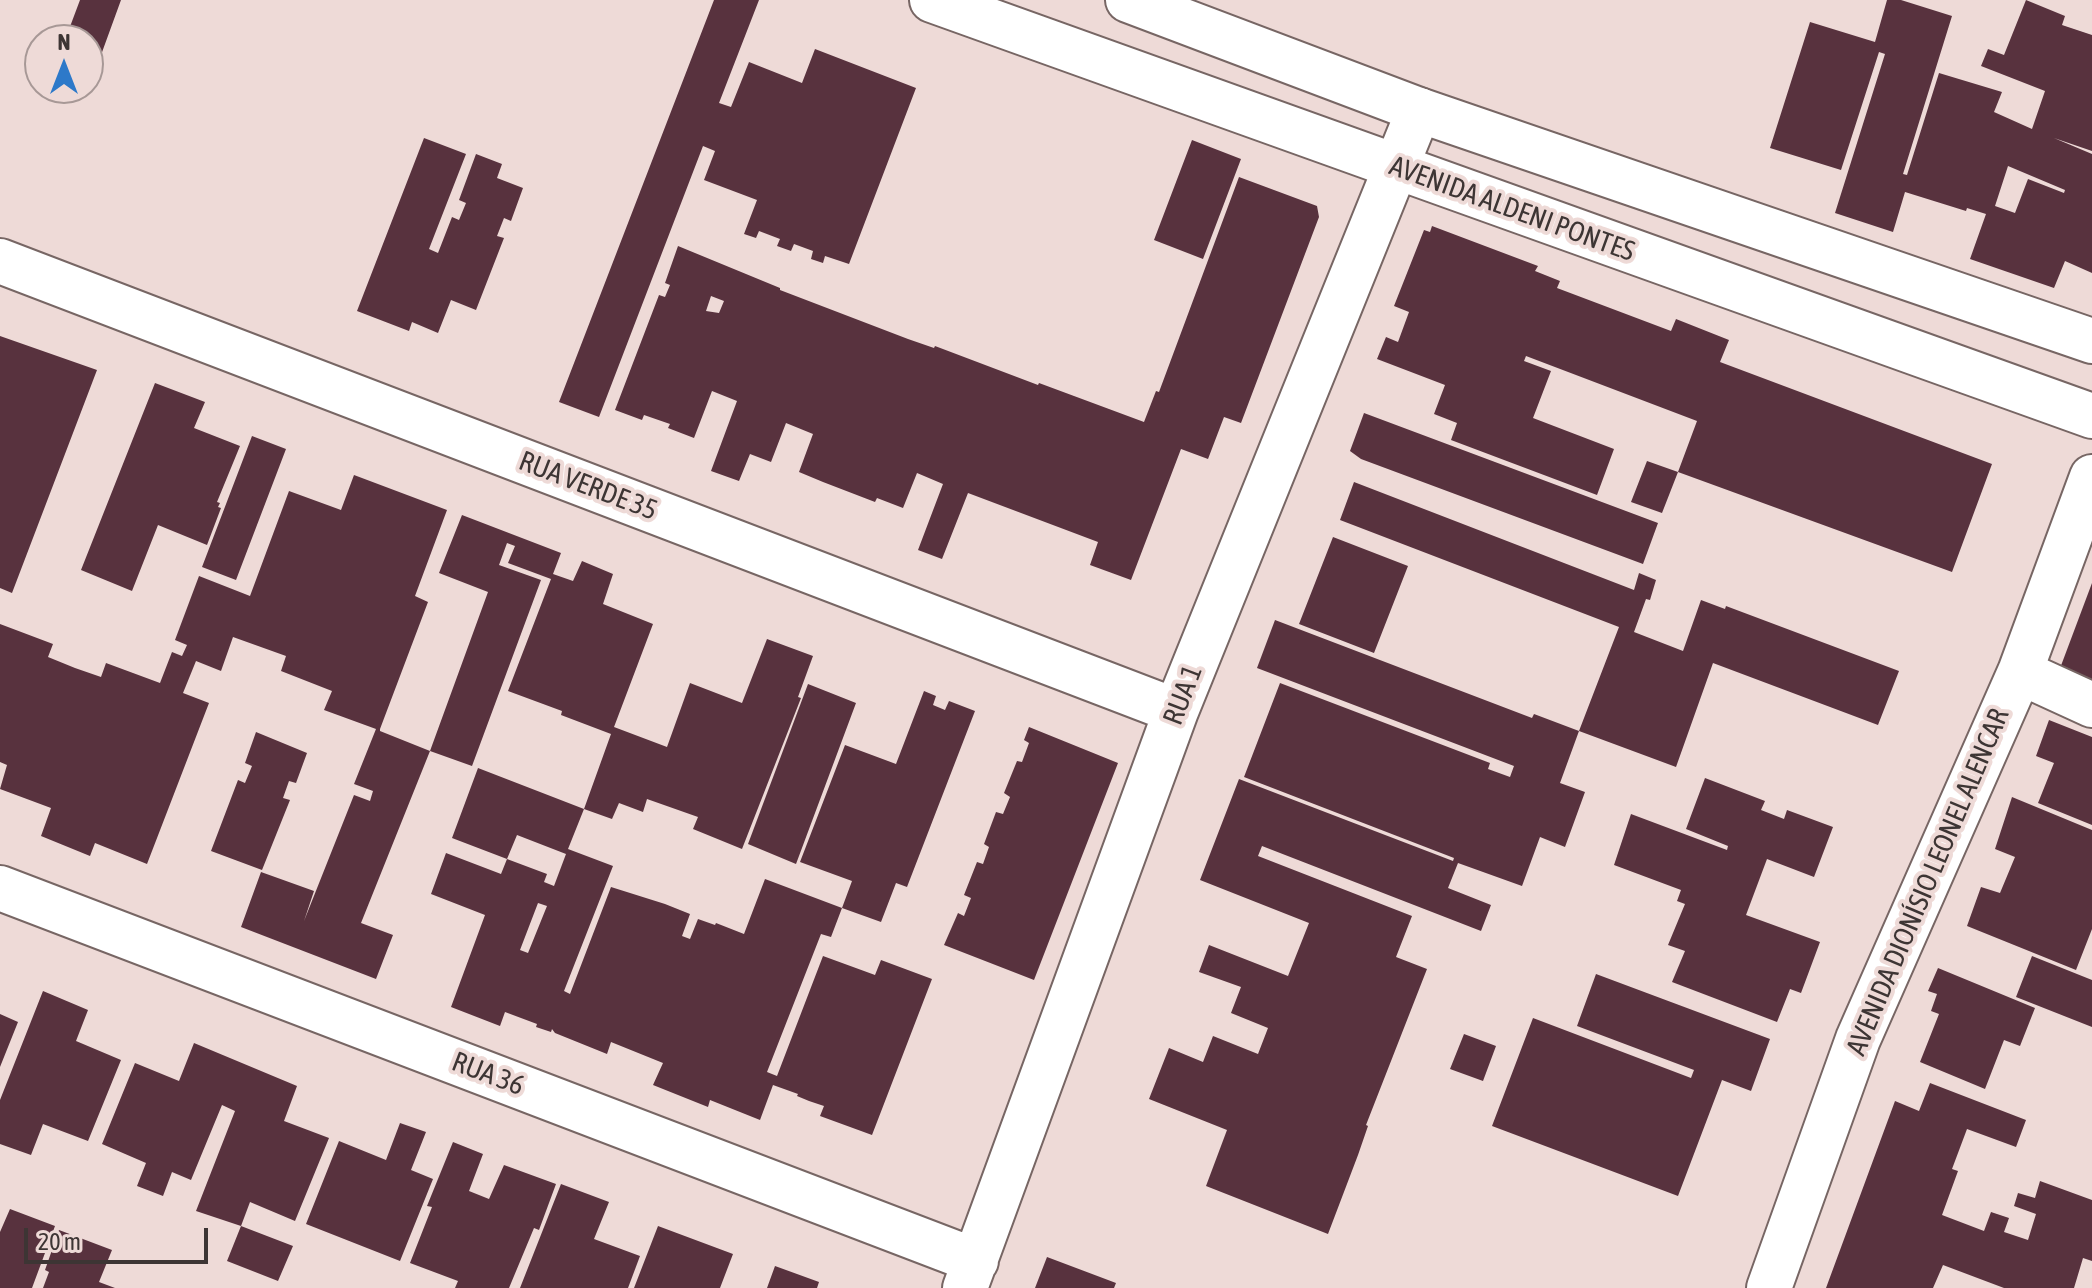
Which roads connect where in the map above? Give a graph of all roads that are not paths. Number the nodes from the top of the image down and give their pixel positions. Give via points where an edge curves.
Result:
1 (932, 0) edge
2 (1128, 0) edge
3 (1419, 110) junction
4 (1397, 167) junction
5 (0, 261) edge
6 (2092, 341) edge
7 (2092, 416) edge
8 (2092, 477) edge
9 (2020, 672) junction
10 (2092, 705) edge
11 (1176, 711) junction
12 (0, 888) edge
13 (970, 1274) edge
14 (1769, 1288) edge

1 - 4 street, AVENIDA ALDENI PONTES
2 - 3 street
3 - 4 street, RUA 1
3 - 6 street
4 - 7 street, AVENIDA ALDENI PONTES
4 - 11 street, RUA 1
5 - 11 street, RUA VERDE 35
8 - 9 street, AVENIDA DIONÍSIO LEONEL ALENCAR
9 - 10 street
9 - 14 street, AVENIDA DIONÍSIO LEONEL ALENCAR via 1858,1039
11 - 13 street, RUA 1
12 - 13 street, RUA 36

